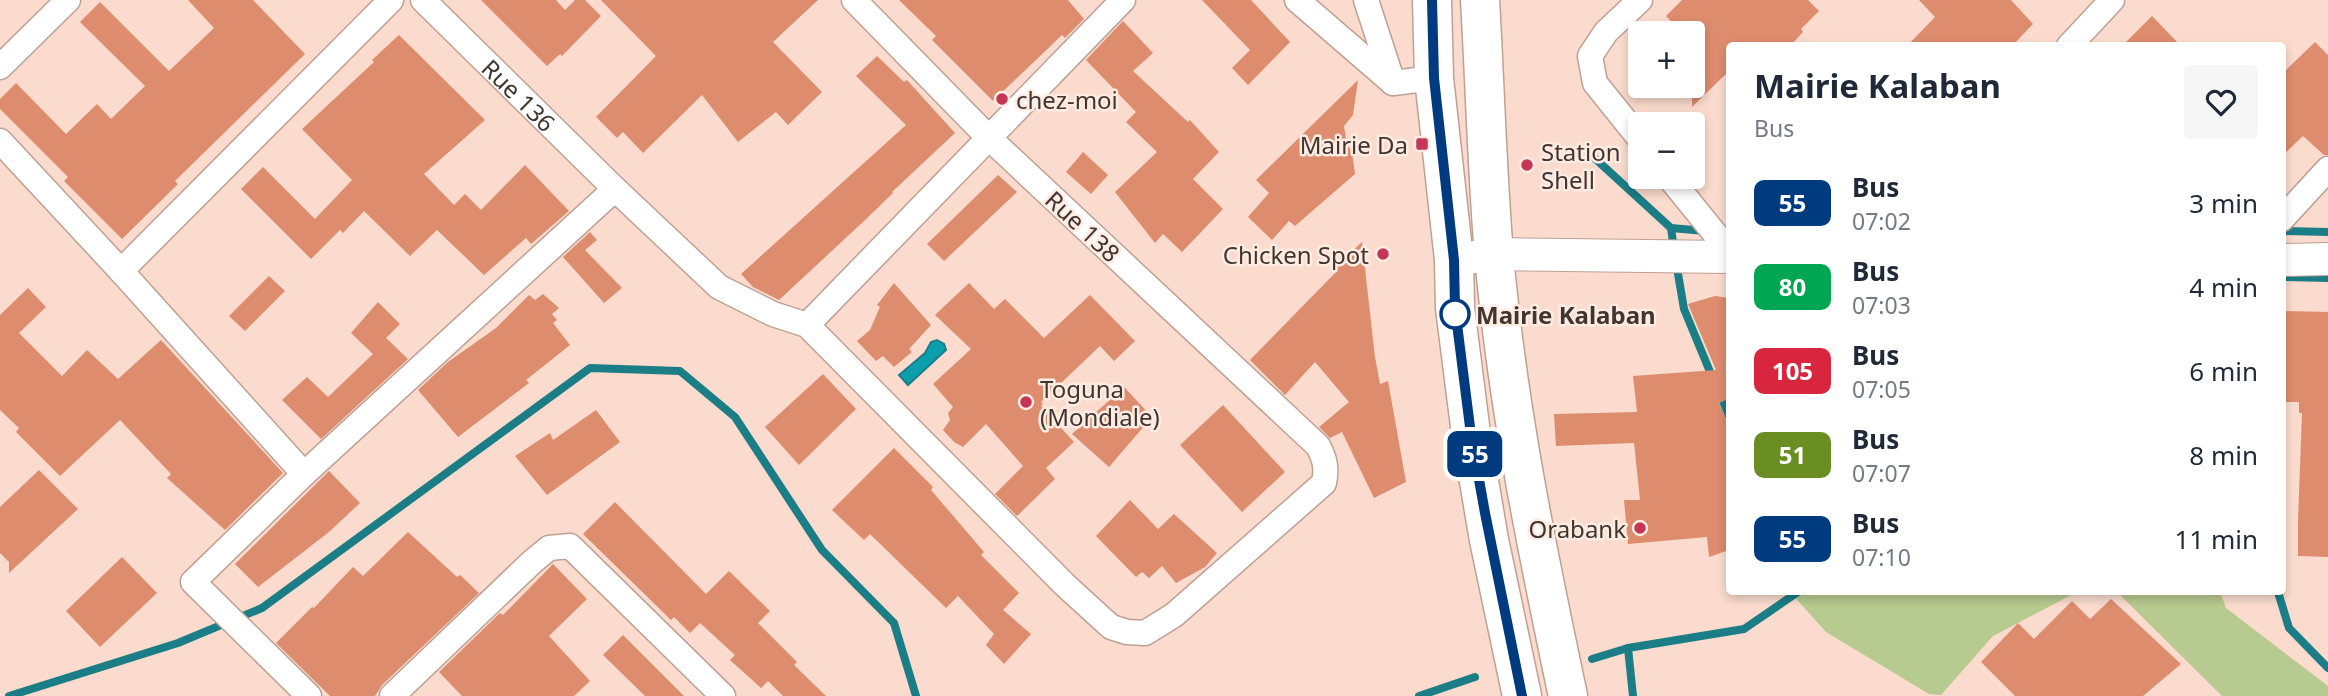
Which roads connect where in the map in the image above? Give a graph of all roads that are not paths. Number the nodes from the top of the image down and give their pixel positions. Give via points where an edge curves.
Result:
1 (68, 0) edge
2 (391, 0) edge
3 (423, 0) edge
4 (854, 0) edge
5 (1123, 0) edge
6 (1297, 0) edge
7 (1366, 0) edge
8 (1432, 0) edge
9 (1480, 0) edge
10 (1640, 0) edge
11 (2112, 0) edge
12 (2073, 42) edge
13 (0, 66) edge
14 (1434, 78) junction
15 (1393, 83) junction
16 (1628, 124) edge
17 (988, 137) junction
18 (0, 141) edge
19 (2328, 169) edge
20 (615, 189) junction
21 (1680, 189) edge
22 (2286, 215) edge
23 (1726, 247) edge
24 (1494, 254) junction
25 (1726, 257) edge
26 (2328, 259) edge
27 (1454, 260) junction
28 (2286, 260) edge
29 (121, 271) junction
30 (807, 325) junction
31 (304, 474) junction
32 (309, 696) edge
33 (392, 696) edge
34 (723, 696) edge
35 (1522, 696) edge
36 (1568, 696) edge

1 - 13 street
2 - 29 street
3 - 20 street, Rue 136
4 - 17 street, Rue 138
5 - 17 street
6 - 15 street
7 - 15 street
8 - 14 highway
9 - 24 highway
10 - 16 street via 1606,32 1590,55 1595,83
11 - 12 street
14 - 15 street
14 - 27 highway
17 - 30 street
17 - 30 street, Rue 138 via 1318,446 1327,470 1324,482 1174,615 1145,634 1111,627
18 - 29 street
19 - 22 street
20 - 30 street, Rue 136 via 719,287
20 - 31 street
21 - 23 street
24 - 25 street
24 - 27 street
24 - 36 highway via 1518,441
26 - 28 street
27 - 35 highway via 1455,308 1471,435
29 - 31 street
31 - 32 street via 193,582
33 - 34 street via 532,562 549,548 570,546

